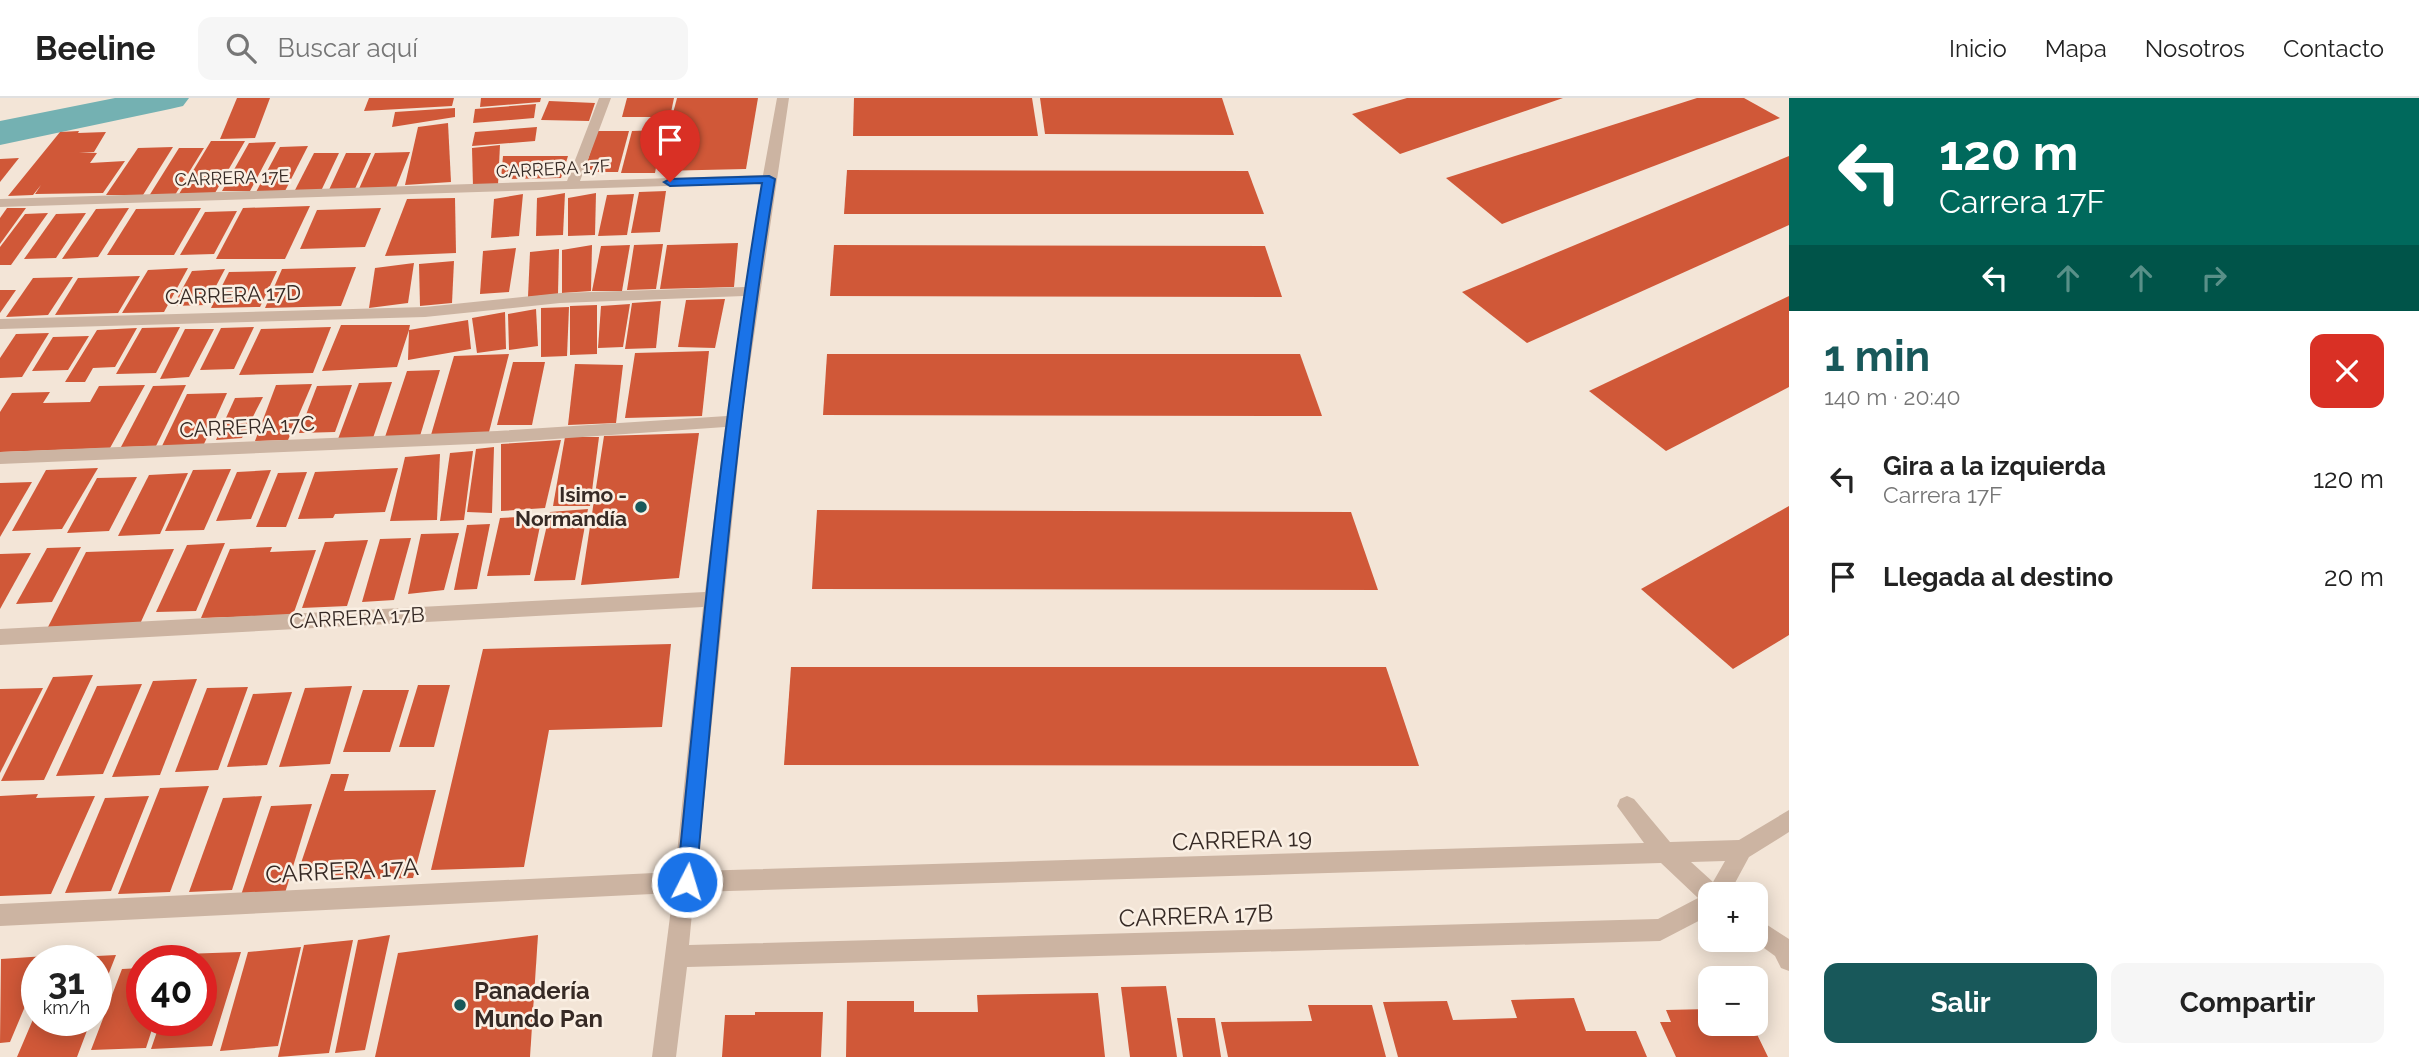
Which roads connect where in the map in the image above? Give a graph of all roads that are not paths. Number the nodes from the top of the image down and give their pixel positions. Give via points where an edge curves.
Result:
1 (605, 98) edge
2 (783, 98) edge
3 (769, 179) junction
4 (572, 185) junction
5 (465, 191) joint
6 (0, 203) edge
7 (750, 290) junction
8 (0, 324) edge
9 (734, 421) junction
10 (0, 458) edge
11 (713, 599) junction
12 (0, 637) edge
13 (1627, 806) dead end
14 (1789, 820) edge
15 (1742, 850) junction
16 (1666, 853) junction
17 (687, 882) junction
18 (1725, 882) edge
19 (1698, 883) edge
20 (1698, 909) edge
21 (0, 915) edge
22 (1768, 937) edge
23 (678, 956) junction
24 (1789, 960) edge
25 (664, 1057) edge

1 - 4 street
2 - 3 street
3 - 4 street, CARRERA 17F
3 - 7 street
4 - 5 street, CARRERA 17F
5 - 6 street, CARRERA 17E
7 - 8 street, CARRERA 17D via 560,298 425,312
7 - 9 street
9 - 10 street, CARRERA 17C via 497,437
9 - 11 street
11 - 12 street, CARRERA 17B
11 - 17 street
13 - 16 street
14 - 15 street
15 - 16 street, CARRERA 19
15 - 18 street
16 - 17 street, CARRERA 19
16 - 19 street
17 - 21 street, CARRERA 17A
17 - 23 street
20 - 23 street, CARRERA 17B via 1660,930
22 - 24 street via 1783,948
23 - 25 street

